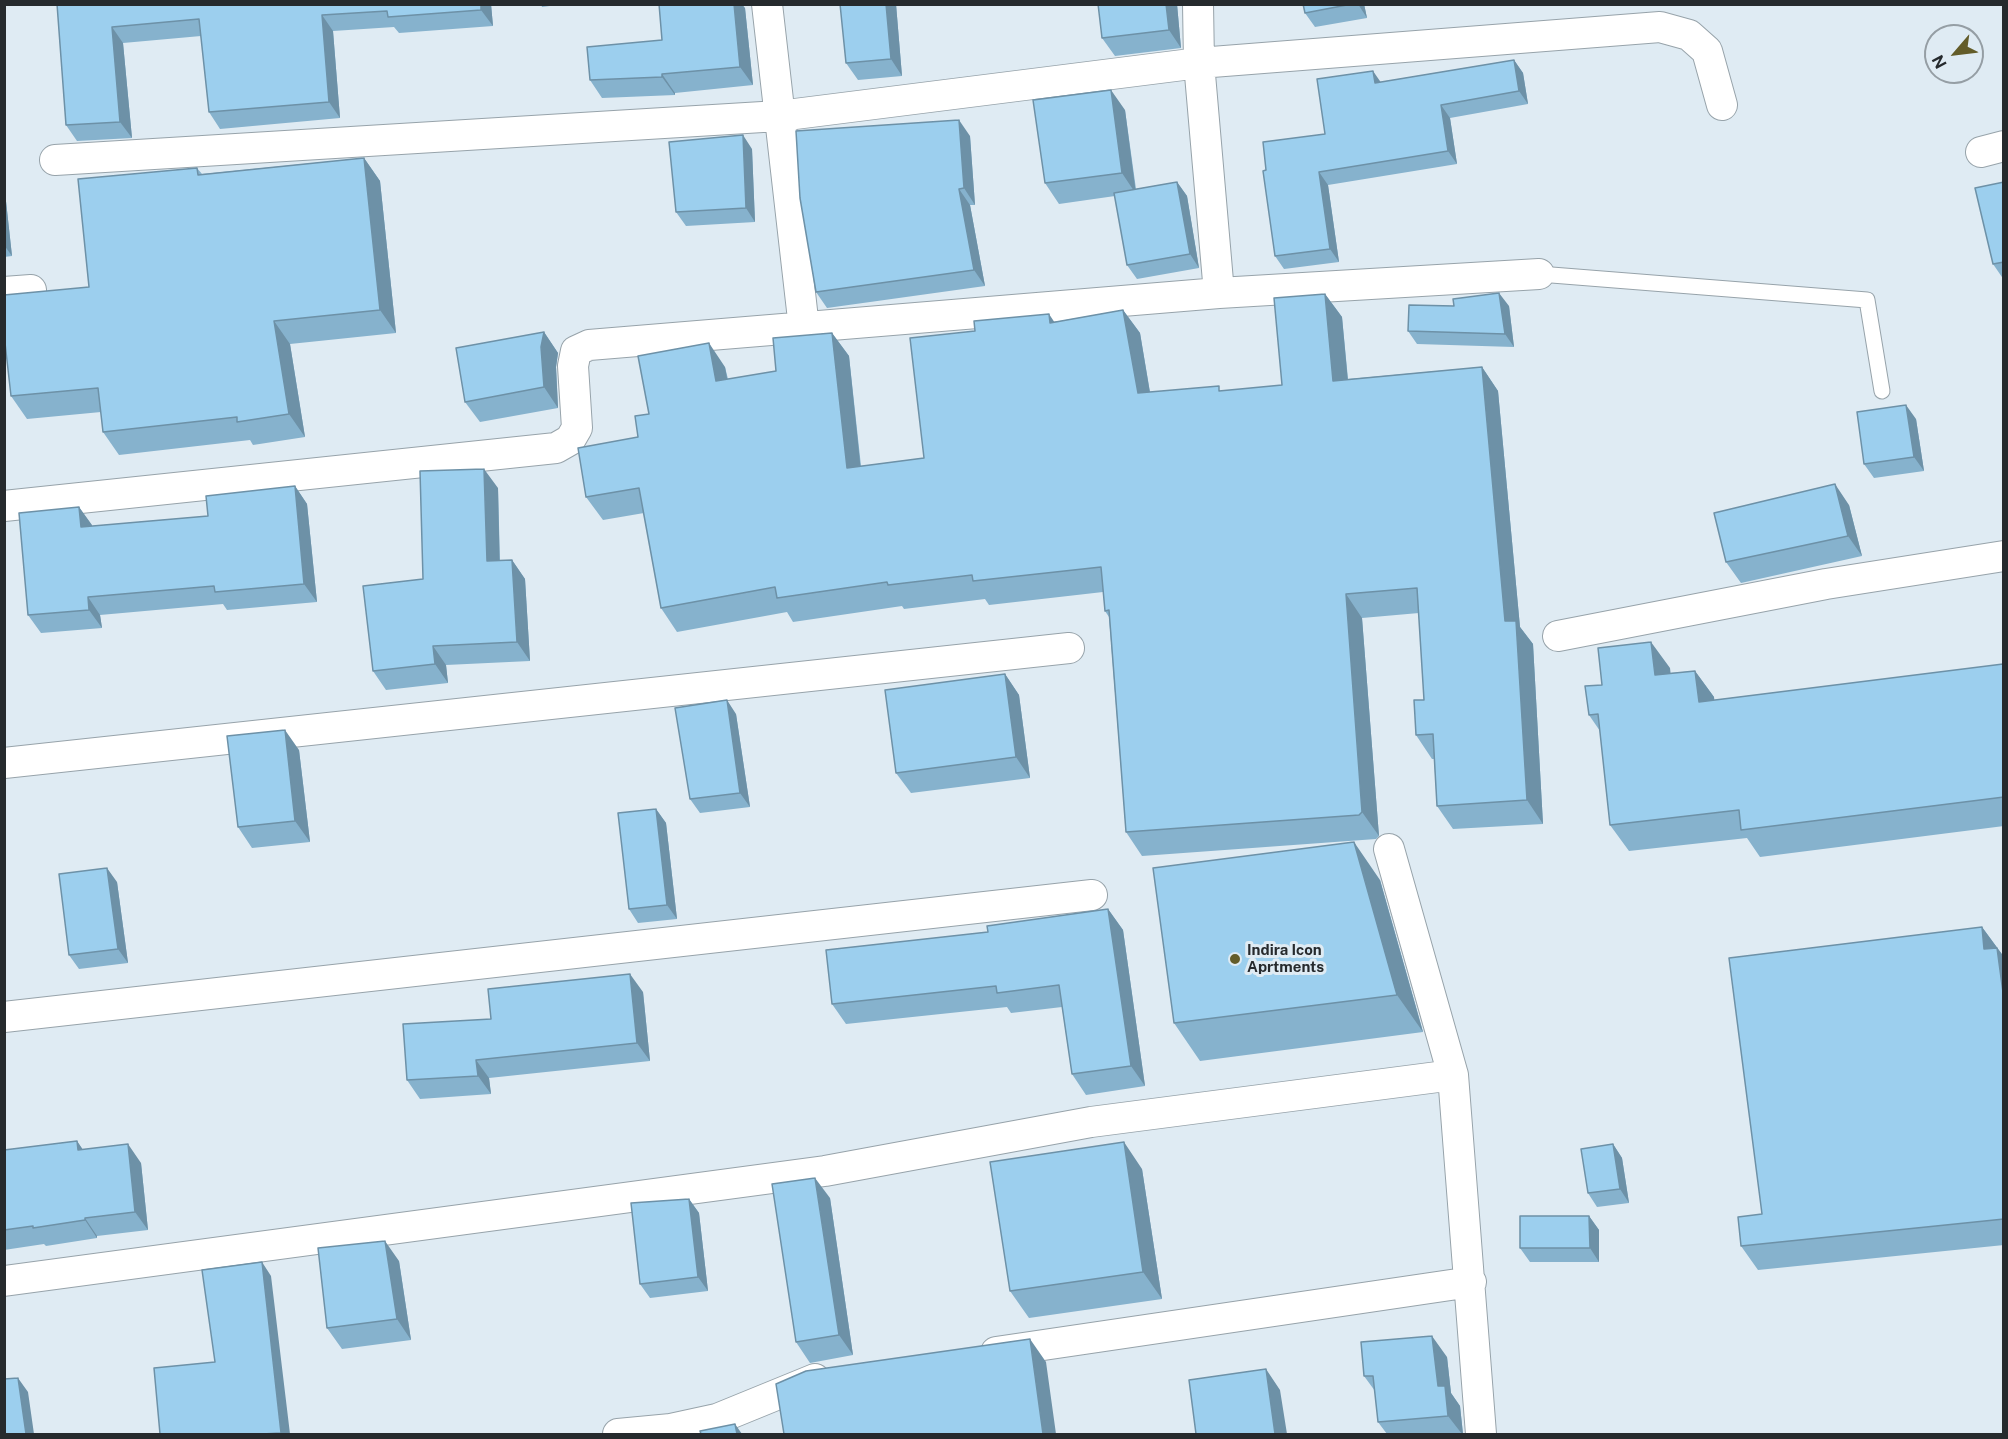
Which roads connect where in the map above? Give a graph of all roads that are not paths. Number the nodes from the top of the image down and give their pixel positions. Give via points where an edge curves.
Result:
1 (767, 4) edge
2 (1198, 4) edge
3 (1199, 63) junction
4 (1722, 105) dead end
5 (779, 116) junction
6 (54, 160) dead end
7 (1539, 274) joint
8 (1219, 293) junction
9 (804, 328) junction
10 (1882, 391) dead end
11 (4, 506) edge
12 (2004, 556) edge
13 (1558, 636) dead end
14 (1069, 648) dead end
15 (4, 763) edge
16 (1389, 849) dead end
17 (1092, 895) dead end
18 (4, 1017) edge
19 (1453, 1075) junction
20 (4, 1281) edge
21 (1471, 1282) junction
22 (972, 1355) edge
23 (842, 1375) edge
24 (618, 1434) edge
25 (1482, 1434) edge

1 - 5 street
2 - 3 street
3 - 4 street via 1660,27 1689,35 1707,51
3 - 5 street
3 - 8 street
5 - 6 street
5 - 9 street
7 - 8 street
7 - 10 lane via 1867,300
8 - 9 street
9 - 11 street via 582,346 576,351 573,366 577,428 570,440 556,448
12 - 13 street via 1826,584
14 - 15 street
16 - 19 street
17 - 18 street
19 - 20 street via 1091,1122 825,1171
19 - 21 street
21 - 22 street
21 - 25 street
23 - 24 street via 818,1378 717,1419

